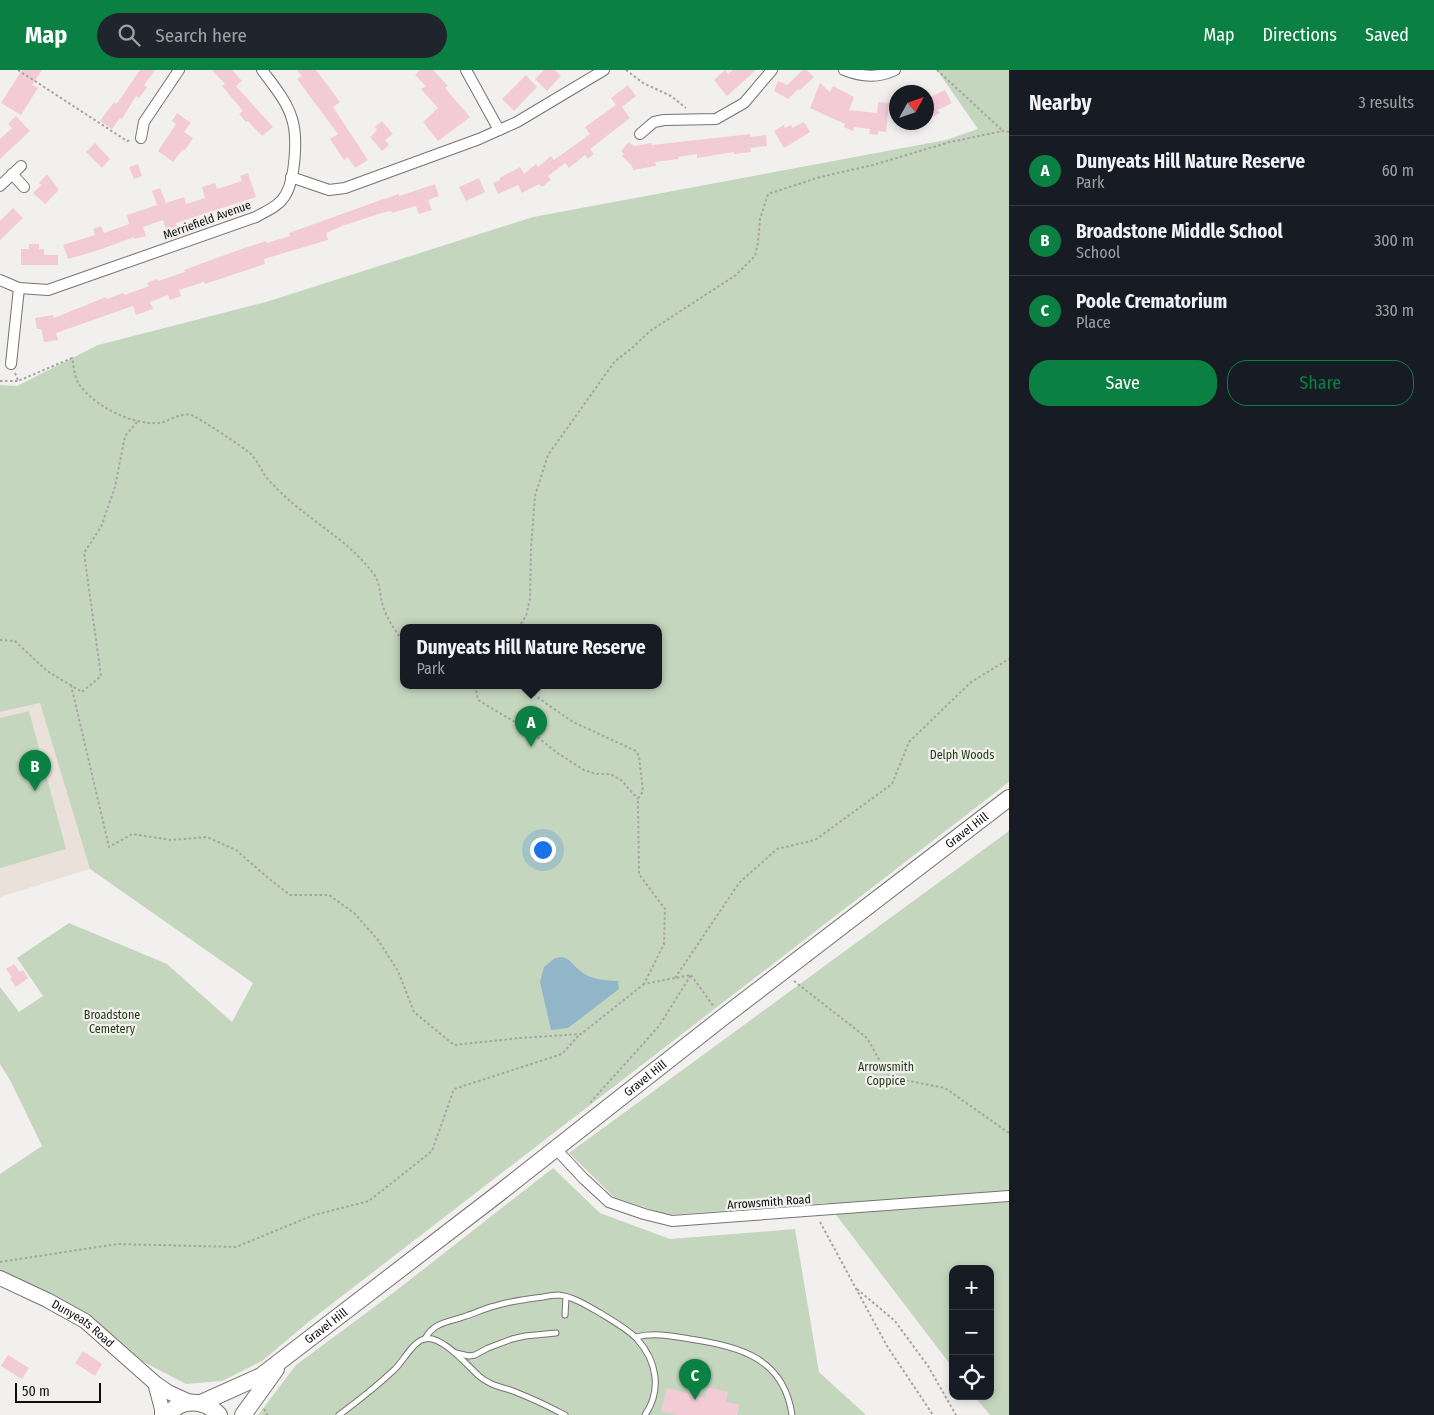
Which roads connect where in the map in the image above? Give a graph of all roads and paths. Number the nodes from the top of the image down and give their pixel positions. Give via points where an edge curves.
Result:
1 (18, 70) edge
2 (179, 70) edge
3 (262, 70) edge
4 (466, 70) edge
5 (604, 70) edge
6 (626, 70) edge
7 (772, 70) edge
8 (844, 70) edge
9 (895, 70) edge
10 (937, 70) edge
11 (699, 120) junction
12 (499, 130) junction
13 (1003, 131) junction
14 (1009, 132) edge
15 (640, 134) dead end
16 (141, 138) joint
17 (21, 166) dead end
18 (12, 174) junction
19 (292, 177) junction
20 (0, 186) edge
21 (24, 187) dead end
22 (0, 280) edge
23 (19, 288) junction
24 (11, 364) joint
25 (0, 381) edge
26 (18, 381) junction
27 (138, 421) junction
28 (521, 624) edge
29 (400, 637) edge
30 (0, 640) edge
31 (1009, 659) edge
32 (71, 685) junction
33 (476, 689) edge
34 (525, 689) edge
35 (1009, 798) edge
36 (638, 799) junction
37 (783, 971) junction
38 (691, 975) junction
39 (675, 978) junction
40 (644, 984) junction
41 (722, 1018) junction
42 (581, 1034) junction
43 (589, 1104) dead end
44 (1009, 1133) edge
45 (556, 1149) junction
46 (1009, 1196) edge
47 (814, 1211) junction
48 (0, 1262) edge
49 (0, 1278) edge
50 (855, 1287) junction
51 (566, 1297) junction
52 (565, 1315) dead end
53 (556, 1333) dead end
54 (636, 1337) junction
55 (425, 1339) junction
56 (454, 1353) junction
57 (283, 1359) junction
58 (155, 1383) junction
59 (195, 1403) junction
60 (162, 1415) edge
61 (168, 1415) edge
62 (218, 1415) edge
63 (243, 1415) edge
64 (339, 1415) edge
65 (565, 1415) edge
66 (645, 1415) edge
67 (792, 1415) edge
68 (933, 1415) edge
69 (956, 1415) edge

1 - 16 path via 127,141
2 - 16 street via 144,122
3 - 19 street, Merriefield Avenue via 292,118 296,136
4 - 12 street
5 - 12 street
6 - 11 path via 643,83 671,96
7 - 11 street via 744,103 716,119
8 - 9 street via 877,76
10 - 13 path
11 - 15 street via 654,122
12 - 19 street via 345,188 329,190
13 - 14 path
13 - 28 path via 950,142 768,194 760,219 755,256 736,274 650,331 614,360 548,455 535,496 530,599
17 - 18 street
18 - 20 street
18 - 21 street
19 - 23 street, Merriefield Avenue via 278,204 256,217 48,290
22 - 23 street, Merriefield Avenue
23 - 24 street
24 - 26 path
25 - 26 path
26 - 27 path via 72,358 77,382 92,400
27 - 29 path via 158,423 191,415 250,452 268,478 291,501 338,537 375,575 383,606
27 - 32 path via 125,436 110,503 101,527 84,553 101,676 82,692
30 - 32 path via 16,641 46,671
31 - 39 path via 971,682 909,742 892,784 815,840 777,849 739,883
32 - 42 path via 109,848 132,834 171,840 207,837 236,850 290,895 329,895 354,914 378,940 398,971 414,1012 454,1045
33 - 36 path via 478,700 530,731 584,770 610,774 621,780
34 - 36 path via 573,722 636,752 643,791
35 - 37 main road, Gravel Hill
36 - 40 path via 639,874 665,909 664,944
37 - 41 main road, Gravel Hill
37 - 44 path via 867,1038 889,1077 945,1088
38 - 39 path
38 - 41 path
38 - 43 path via 659,1026
39 - 40 path
40 - 42 path
41 - 45 main road, Gravel Hill
42 - 48 path via 562,1054 454,1089 432,1151 369,1201 314,1215 236,1246 117,1244
45 - 47 street, Arrowsmith Road via 608,1202 672,1221
45 - 57 main road, Gravel Hill
46 - 47 street, Arrowsmith Road
47 - 50 path
49 - 58 street, Dunyeats Road via 85,1321
50 - 68 path via 887,1346
50 - 69 path via 895,1321 928,1366
51 - 52 lane
51 - 54 lane via 589,1307
51 - 55 lane via 530,1298 494,1306 438,1324 429,1330
53 - 56 lane via 512,1339 475,1355
54 - 66 lane via 651,1362 656,1385 655,1396
54 - 67 lane via 646,1334 678,1337 729,1346 751,1354 777,1375
55 - 56 lane via 438,1341
55 - 64 lane via 395,1369
56 - 65 lane via 493,1386 532,1399
57 - 59 main road, Gravel Hill via 261,1376
57 - 63 main road, Gravel Hill
58 - 59 street, Dunyeats Road
58 - 60 street
59 - 61 main road, Gravel Hill via 180,1405
59 - 62 main road via 210,1407

